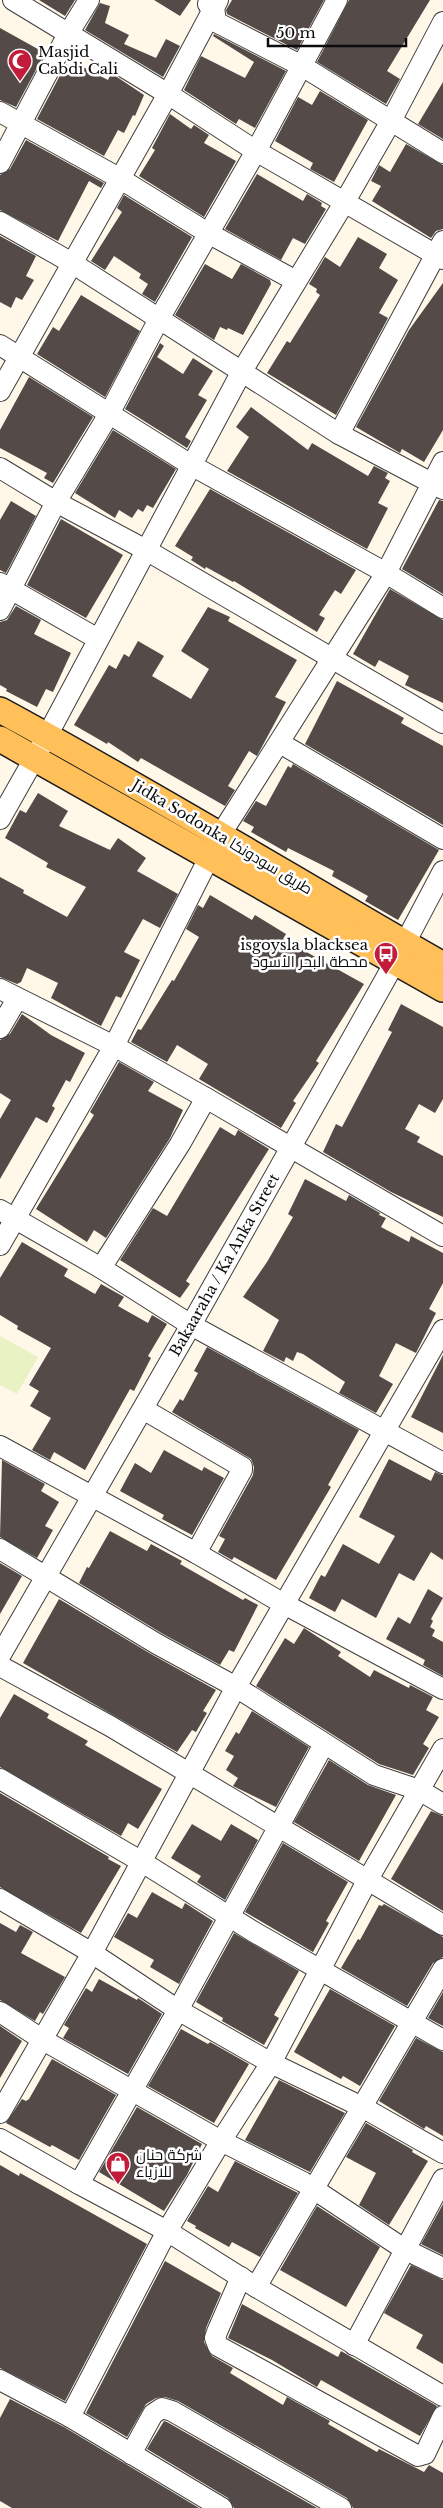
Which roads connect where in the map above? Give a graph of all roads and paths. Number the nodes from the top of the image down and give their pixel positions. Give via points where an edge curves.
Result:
1 (13, 0) edge
2 (89, 0) edge
3 (336, 0) edge
4 (211, 2) edge
5 (443, 22) edge
6 (68, 34) junction
7 (302, 66) junction
8 (168, 94) junction
9 (0, 112) edge
10 (391, 121) junction
11 (22, 124) junction
12 (256, 151) junction
13 (443, 153) edge
14 (0, 163) edge
15 (119, 178) junction
16 (344, 203) junction
17 (0, 222) edge
18 (208, 233) junction
19 (440, 251) edge
20 (72, 263) junction
21 (296, 281) junction
22 (159, 319) junction
23 (0, 345) edge
24 (19, 358) junction
25 (242, 371) junction
26 (0, 391) edge
27 (109, 414) junction
28 (339, 434) junction
29 (443, 462) edge
30 (191, 465) junction
31 (0, 468) edge
32 (437, 485) edge
33 (56, 502) junction
34 (146, 550) junction
35 (386, 573) junction
36 (5, 586) edge
37 (443, 608) edge
38 (0, 610) edge
39 (98, 639) junction
40 (331, 657) junction
41 (0, 710) edge
42 (443, 723) edge
43 (47, 736) junction
44 (0, 739) edge
45 (280, 743) junction
46 (35, 758) junction
47 (0, 819) edge
48 (221, 834) junction
49 (443, 839) edge
50 (210, 856) junction
51 (443, 871) edge
52 (400, 952) junction
53 (443, 965) edge
54 (443, 989) edge
55 (8, 994) edge
56 (0, 1028) edge
57 (114, 1046) junction
58 (206, 1098) junction
59 (291, 1145) junction
60 (7, 1214) edge
61 (443, 1236) edge
62 (0, 1246) edge
63 (101, 1268) junction
64 (192, 1325) junction
65 (443, 1330) edge
66 (143, 1409) junction
67 (385, 1433) junction
68 (0, 1446) edge
69 (443, 1463) edge
70 (93, 1496) junction
71 (0, 1549) edge
72 (196, 1553) junction
73 (47, 1576) junction
74 (284, 1604) junction
75 (0, 1656) edge
76 (0, 1666) edge
77 (236, 1687) junction
78 (443, 1689) edge
79 (324, 1744) junction
80 (443, 1749) edge
81 (189, 1774) junction
82 (0, 1780) edge
83 (419, 1790) junction
84 (443, 1804) edge
85 (277, 1828) junction
86 (142, 1862) junction
87 (367, 1881) junction
88 (0, 1899) edge
89 (229, 1916) junction
90 (443, 1925) edge
91 (92, 1953) junction
92 (443, 1969) edge
93 (320, 1971) junction
94 (178, 2010) junction
95 (0, 2012) edge
96 (414, 2022) junction
97 (43, 2040) junction
98 (443, 2040) edge
99 (271, 2063) junction
100 (133, 2090) junction
101 (362, 2107) junction
102 (0, 2113) edge
103 (0, 2139) edge
104 (220, 2141) junction
105 (443, 2152) edge
106 (443, 2178) edge
107 (79, 2184) junction
108 (315, 2190) junction
109 (167, 2231) junction
110 (404, 2250) junction
111 (443, 2268) edge
112 (249, 2282) junction
113 (354, 2345) junction
114 (0, 2380) edge
115 (442, 2393) edge
116 (443, 2416) edge
117 (70, 2417) junction
118 (132, 2454) junction
119 (222, 2508) edge
120 (341, 2508) edge

1 - 6 street
2 - 6 street
3 - 7 street
4 - 7 street via 216,22
4 - 8 street
5 - 10 street
6 - 8 street
6 - 11 street
7 - 10 street
7 - 12 street
8 - 12 street
8 - 15 street
9 - 11 street
10 - 13 street
10 - 16 street
11 - 14 street
11 - 15 street
12 - 16 street
12 - 18 street
15 - 18 street
15 - 20 street
16 - 19 street
16 - 21 street
17 - 20 street
18 - 21 street
18 - 22 street
19 - 28 street
20 - 22 street
20 - 24 street
21 - 25 street
22 - 25 street
22 - 27 street
23 - 24 street
24 - 26 street
24 - 27 street
25 - 28 street
25 - 30 street
27 - 30 street
27 - 33 street
28 - 32 street
29 - 32 street
30 - 34 street
30 - 35 street
31 - 33 street
32 - 35 street
33 - 34 street
33 - 36 street
34 - 39 street
34 - 40 street
35 - 37 street
35 - 40 street
36 - 38 street
36 - 39 street
39 - 43 street
40 - 42 street
40 - 45 street
41 - 43 main road, Jidka Sodonka طريق سودونكا
43 - 46 street
43 - 48 main road, Jidka Sodonka طريق سودونكا
44 - 46 main road, Jidka Sodonka طريق سودونكا
45 - 48 street
45 - 49 street
46 - 47 street
46 - 50 main road, Jidka Sodonka طريق سودونكا
48 - 50 street
48 - 52 main road, Jidka Sodonka طريق سودونكا via 324,898
50 - 52 main road, Jidka Sodonka طريق سودونكا
50 - 57 street
51 - 52 street, Bakaaraha / Ka Anka Street
52 - 53 main road, Jidka Sodonka طريق سودونكا
52 - 54 main road, Jidka Sodonka طريق سودونكا
52 - 59 street, Bakaaraha / Ka Anka Street
55 - 56 street
55 - 57 street
57 - 58 street
57 - 60 street
58 - 59 street
58 - 63 street
59 - 61 street
59 - 64 street, Bakaaraha / Ka Anka Street
60 - 62 street
60 - 63 street
63 - 64 street
64 - 66 street, Bakaaraha / Ka Anka Street
64 - 67 street
65 - 67 street
66 - 70 street, Bakaaraha / Ka Anka Street
66 - 72 street via 242,1467
67 - 69 street
67 - 74 street
68 - 70 street
70 - 72 street
70 - 73 street, Bakaaraha / Ka Anka Street
71 - 73 street
72 - 74 street
73 - 75 street, Bakaaraha / Ka Anka Street
73 - 77 street via 157,1644
74 - 77 street
74 - 78 street
76 - 81 street
77 - 79 street
77 - 81 street
79 - 83 street via 374,1774
79 - 85 street
80 - 83 street
81 - 85 street
81 - 86 street
82 - 86 street
83 - 84 street
83 - 87 street
85 - 87 street
85 - 89 street
86 - 89 street
86 - 91 street
87 - 90 street
87 - 93 street
88 - 91 street
89 - 93 street
89 - 94 street
91 - 94 street
91 - 97 street
92 - 96 street
93 - 96 street
93 - 99 street
94 - 99 street
94 - 100 street
95 - 97 street
96 - 98 street
96 - 101 street
97 - 100 street
97 - 102 street
99 - 101 street
99 - 104 street
100 - 104 street
100 - 107 street
101 - 105 street
101 - 108 street
103 - 107 street
104 - 108 street
104 - 109 street
106 - 110 street
107 - 109 street
108 - 110 street
108 - 112 street
109 - 112 street
109 - 117 street
110 - 111 street
110 - 113 street
112 - 113 street
112 - 116 street via 217,2332 218,2346 418,2456 425,2454
113 - 115 street
114 - 117 street
117 - 118 street
118 - 119 street
118 - 120 street via 153,2414 162,2408

